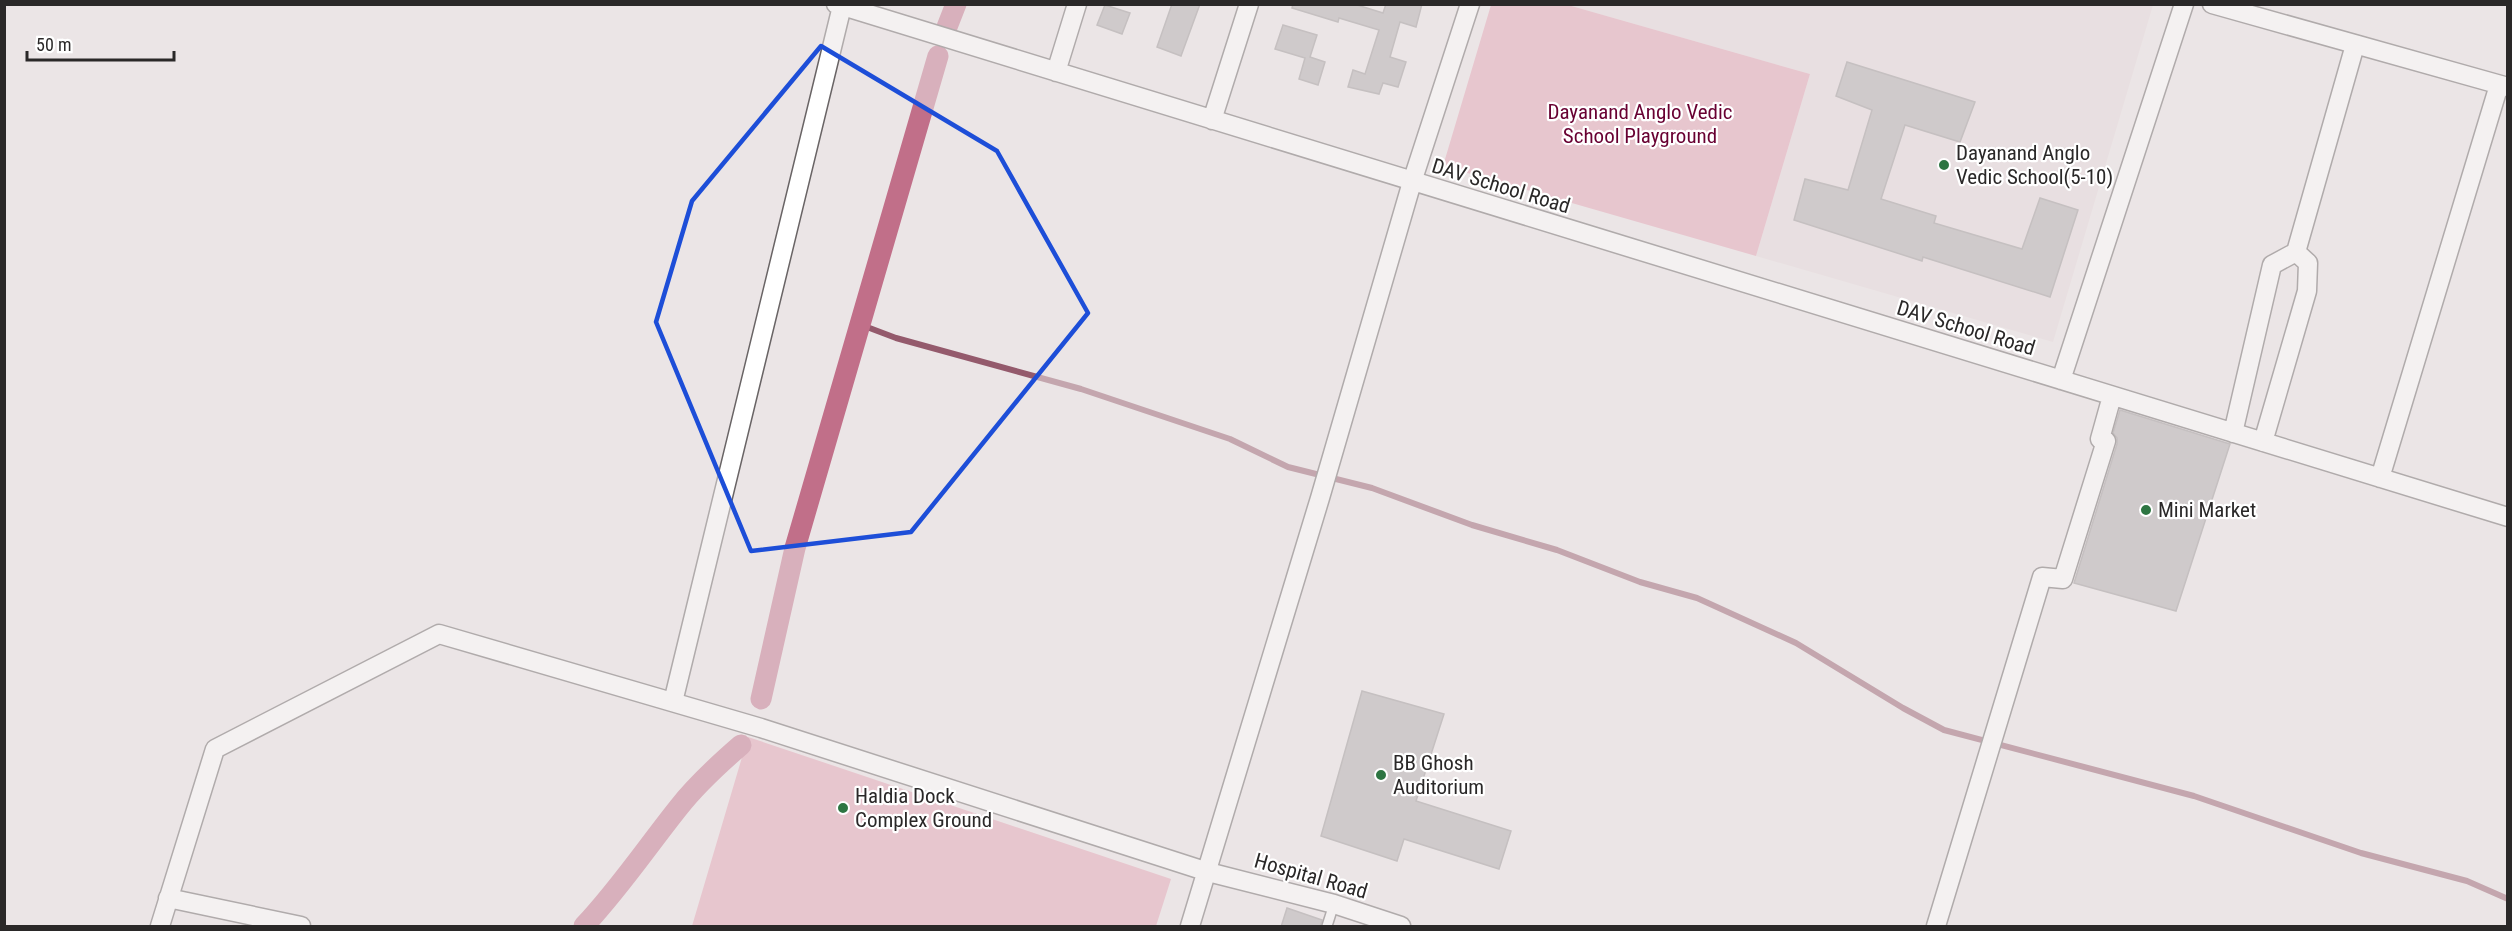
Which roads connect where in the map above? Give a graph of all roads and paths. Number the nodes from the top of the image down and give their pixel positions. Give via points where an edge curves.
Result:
1 (1077, 4) edge
2 (1249, 4) edge
3 (1470, 4) edge
4 (2184, 4) edge
5 (2212, 4) edge
6 (839, 5) edge
7 (2355, 45) junction
8 (1056, 72) junction
9 (2503, 86) edge
10 (1212, 120) junction
11 (1412, 182) junction
12 (2296, 252) junction
13 (2061, 380) junction
14 (2112, 396) junction
15 (2233, 433) junction
16 (2264, 442) junction
17 (2380, 478) junction
18 (2508, 517) edge
19 (673, 702) junction
20 (1208, 872) junction
21 (168, 898) junction
22 (1334, 904) junction
23 (160, 927) edge
24 (301, 927) edge
25 (1190, 927) edge
26 (1327, 927) edge
27 (1401, 927) edge
28 (1936, 927) edge

1 - 8 street
2 - 10 street
3 - 11 street
4 - 13 street
5 - 7 street
6 - 8 street, DAV School Road
6 - 19 street
7 - 9 street
7 - 12 street
8 - 10 street, DAV School Road
9 - 17 street
10 - 11 street, DAV School Road
11 - 13 street, DAV School Road
11 - 20 street
12 - 15 street via 2272,265
12 - 16 street via 2308,263 2307,291
13 - 14 street, DAV School Road
14 - 15 street, DAV School Road
14 - 28 street via 2100,439 2106,441 2062,579 2042,577
15 - 16 street, DAV School Road
16 - 17 street, DAV School Road
17 - 18 street, DAV School Road
19 - 20 street, Hospital Road
19 - 21 street, Hospital Road via 439,634 215,749
20 - 22 street, Hospital Road
20 - 25 street
21 - 23 street, Hospital Road
21 - 24 street
22 - 26 lane
22 - 27 street, Hospital Road

